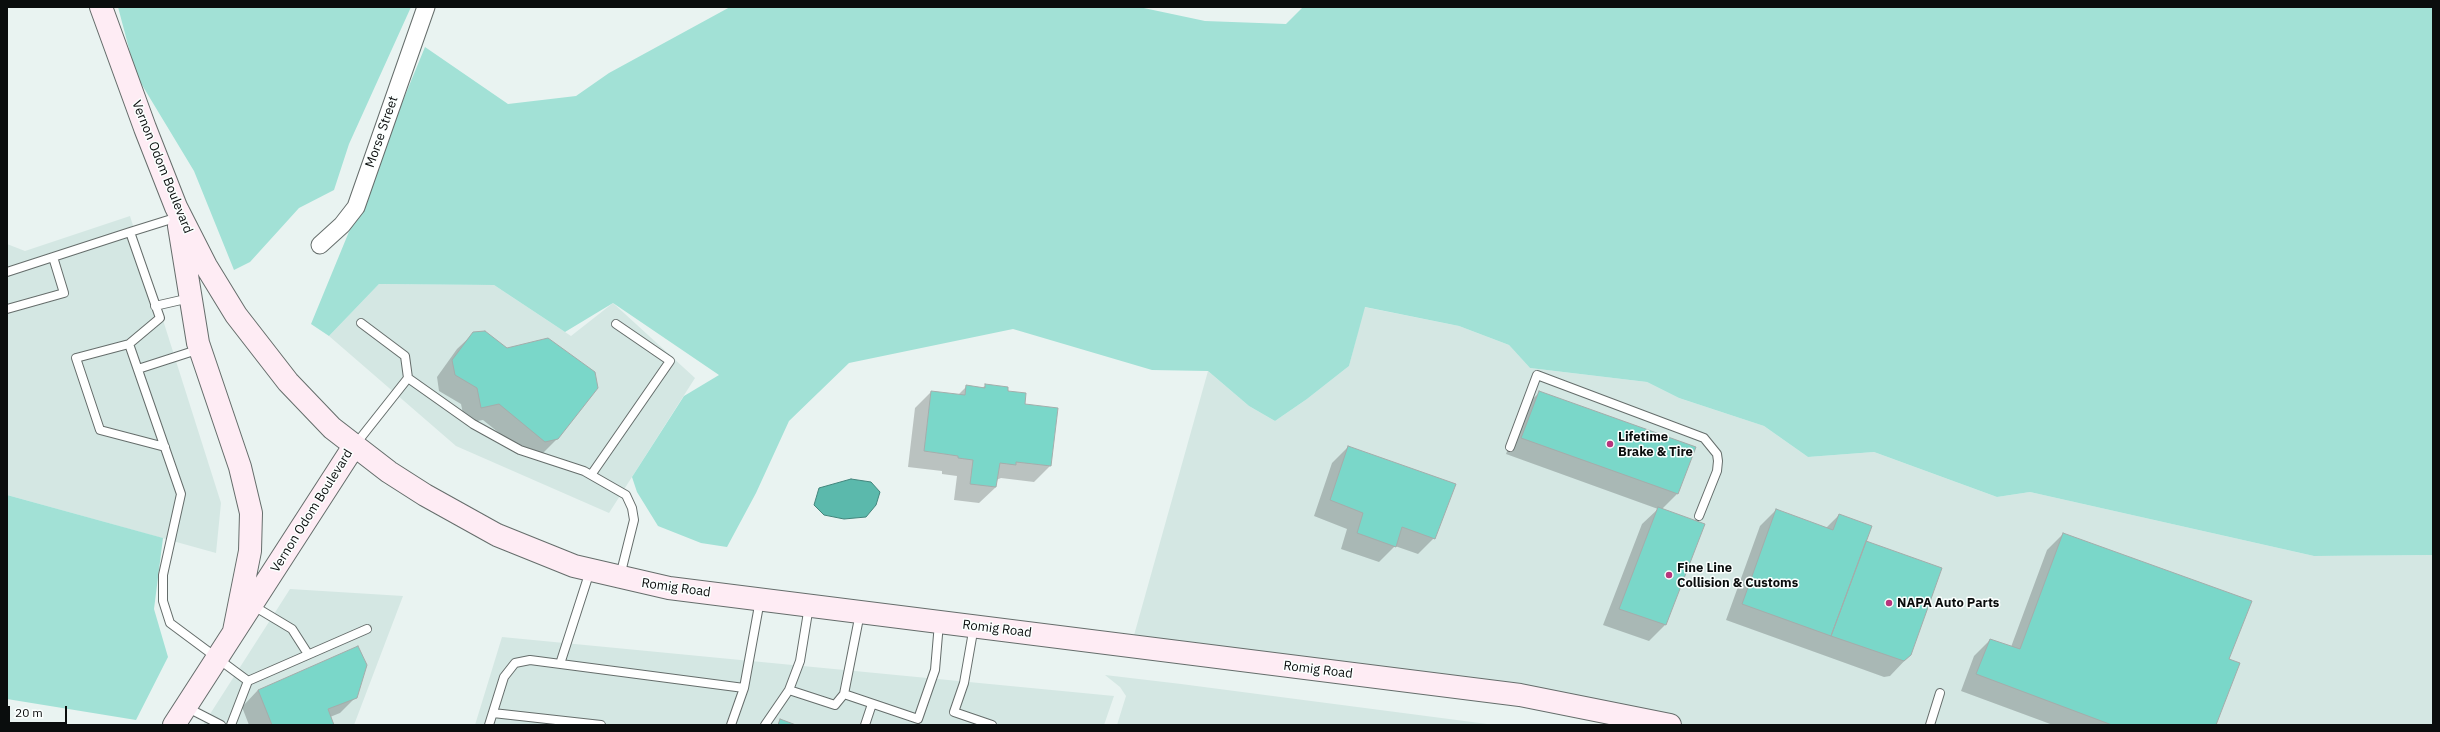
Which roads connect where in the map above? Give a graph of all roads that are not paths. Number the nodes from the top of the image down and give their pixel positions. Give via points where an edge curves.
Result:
1 (102, 7) edge
2 (426, 7) edge
3 (177, 212) junction
4 (130, 232) junction
5 (320, 245) dead end
6 (53, 257) junction
7 (7, 272) edge
8 (190, 298) junction
9 (156, 306) junction
10 (7, 309) edge
11 (361, 323) dead end
12 (616, 324) dead end
13 (129, 344) junction
14 (200, 349) junction
15 (138, 369) junction
16 (408, 378) junction
17 (354, 446) junction
18 (164, 447) junction
19 (1510, 447) dead end
20 (591, 475) junction
21 (1699, 516) dead end
22 (591, 570) junction
23 (619, 578) junction
24 (760, 599) junction
25 (252, 604) junction
26 (809, 605) junction
27 (860, 611) junction
28 (940, 621) junction
29 (974, 626) junction
30 (367, 629) dead end
31 (234, 631) junction
32 (308, 654) junction
33 (216, 659) junction
34 (560, 664) junction
35 (248, 681) junction
36 (744, 688) junction
37 (789, 690) junction
38 (1940, 693) dead end
39 (844, 694) junction
40 (872, 704) junction
41 (186, 706) junction
42 (493, 713) junction
43 (174, 725) edge
44 (221, 725) edge
45 (231, 725) edge
46 (489, 725) edge
47 (601, 725) edge
48 (731, 725) edge
49 (765, 725) edge
50 (865, 725) edge
51 (992, 725) edge
52 (1670, 725) edge
53 (1930, 725) edge

1 - 3 street, Vernon Odom Boulevard
2 - 5 street, Morse Street via 356,207 342,225
3 - 4 lane
3 - 8 street
3 - 17 street, Vernon Odom Boulevard via 206,266 244,326 310,406
4 - 6 lane
4 - 9 lane
6 - 7 lane
6 - 10 lane via 64,293
8 - 9 lane
8 - 14 street
9 - 13 lane via 160,318
11 - 16 lane via 404,356
12 - 20 lane via 670,361
13 - 15 lane
13 - 18 lane via 76,358 100,430
14 - 15 lane
14 - 31 street via 240,467 251,513 250,551
15 - 18 lane
16 - 17 lane
16 - 20 lane via 473,424 520,450
17 - 22 street, Romig Road via 425,495 485,529 523,547
17 - 25 street, Vernon Odom Boulevard
18 - 33 lane via 182,494 163,575 163,601 170,623
19 - 21 lane via 1538,376 1704,438 1717,454 1718,461 1717,471
20 - 23 lane via 626,496 632,508 634,520
22 - 23 street, Romig Road
22 - 34 lane
23 - 24 street, Romig Road via 670,588
24 - 26 street, Romig Road
24 - 36 lane
25 - 31 street, Vernon Odom Boulevard
25 - 32 lane via 292,629
26 - 27 street, Romig Road
26 - 37 lane via 800,661
27 - 28 street, Romig Road
27 - 39 lane
28 - 29 street, Romig Road
28 - 40 lane via 935,670 918,719
29 - 51 lane via 964,683 954,712
29 - 52 street, Romig Road via 1520,695
30 - 32 lane
31 - 33 street, Vernon Odom Boulevard
32 - 35 lane
33 - 35 lane
33 - 41 street, Vernon Odom Boulevard
34 - 36 lane
34 - 42 lane via 530,660 515,663 504,677
35 - 45 lane
36 - 48 lane
37 - 39 lane via 835,705
37 - 49 lane
38 - 53 lane
39 - 40 lane
40 - 50 lane
41 - 43 street, Vernon Odom Boulevard
41 - 44 lane
42 - 46 lane
42 - 47 lane

